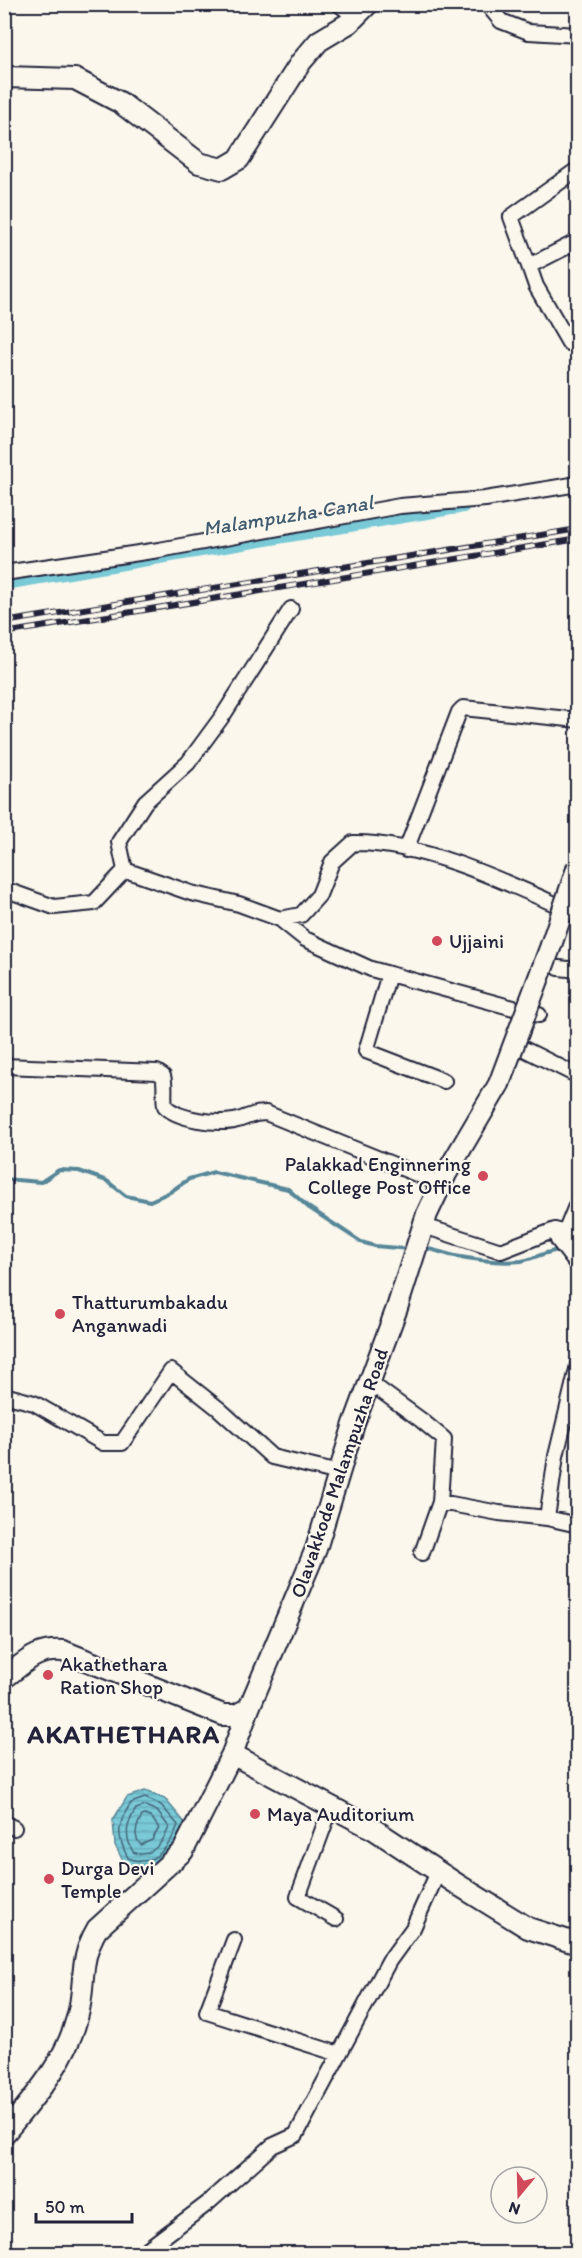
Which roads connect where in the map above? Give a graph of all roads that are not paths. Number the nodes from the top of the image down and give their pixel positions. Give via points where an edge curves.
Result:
1 (339, 4) edge
2 (487, 4) edge
3 (361, 11) edge
4 (578, 34) edge
5 (4, 77) edge
6 (578, 169) edge
7 (578, 240) edge
8 (529, 266) junction
9 (569, 343) dead end
10 (578, 484) edge
11 (4, 573) edge
12 (291, 609) dead end
13 (578, 720) edge
14 (406, 850) junction
15 (578, 866) edge
16 (125, 870) junction
17 (4, 889) edge
18 (577, 914) edge
19 (280, 919) junction
20 (559, 968) dead end
21 (578, 970) edge
22 (389, 974) junction
23 (538, 1015) dead end
24 (522, 1048) dead end
25 (4, 1066) edge
26 (578, 1076) edge
27 (444, 1081) dead end
28 (441, 1184) junction
29 (578, 1202) edge
30 (564, 1235) edge
31 (419, 1241) junction
32 (574, 1262) edge
33 (578, 1365) edge
34 (369, 1382) junction
35 (4, 1395) edge
36 (573, 1401) edge
37 (339, 1473) junction
38 (440, 1502) junction
39 (547, 1518) junction
40 (578, 1525) edge
41 (422, 1552) dead end
42 (4, 1678) edge
43 (249, 1708) junction
44 (231, 1754) junction
45 (331, 1807) junction
46 (438, 1872) junction
47 (336, 1919) dead end
48 (234, 1940) dead end
49 (578, 1944) edge
50 (339, 2054) junction
51 (4, 2134) edge
52 (146, 2250) dead end

1 - 3 street
2 - 4 street via 501,21 530,32
3 - 5 main road via 319,41 301,62 239,159 222,169 199,163 121,103 75,79
6 - 8 street via 511,218
7 - 8 street
8 - 9 street via 536,286
10 - 11 street via 485,499 400,506 159,550
12 - 16 street via 188,763 138,812 119,842
13 - 14 street via 463,708
14 - 18 street via 510,884
14 - 19 street via 378,843 353,843 332,862 319,895 301,915
15 - 28 main road, Olavakkode Malampuzha Road, bridge via 499,1084
16 - 17 street via 94,903 54,907
16 - 19 street
19 - 22 street via 305,939
20 - 21 street
22 - 23 street
22 - 27 street via 366,1051
24 - 26 street
25 - 28 street via 157,1072 165,1084 165,1106 177,1113 225,1122 252,1113 267,1113
28 - 31 main road, Olavakkode Malampuzha Road
29 - 30 street
30 - 31 street via 501,1251
30 - 32 street
31 - 34 main road, Olavakkode Malampuzha Road
33 - 36 street
34 - 37 main road, Olavakkode Malampuzha Road
34 - 38 street via 444,1439
35 - 37 street via 34,1403 103,1443 122,1443 171,1371 273,1457
36 - 39 street via 556,1456
37 - 43 main road, Olavakkode Malampuzha Road via 316,1549
38 - 39 street
38 - 41 street
39 - 40 street
42 - 43 main road via 39,1653 63,1651 223,1714 237,1715
43 - 44 main road, Olavakkode Malampuzha Road
44 - 45 main road
44 - 51 main road, Olavakkode Malampuzha Road via 183,1851 97,1929 86,1951 74,2028 55,2070
45 - 46 main road via 375,1830
45 - 47 street via 298,1897
46 - 49 main road via 528,1928
46 - 50 street via 413,1928 389,1961
48 - 50 street via 207,2012
50 - 52 street via 296,2135 272,2146 208,2203

